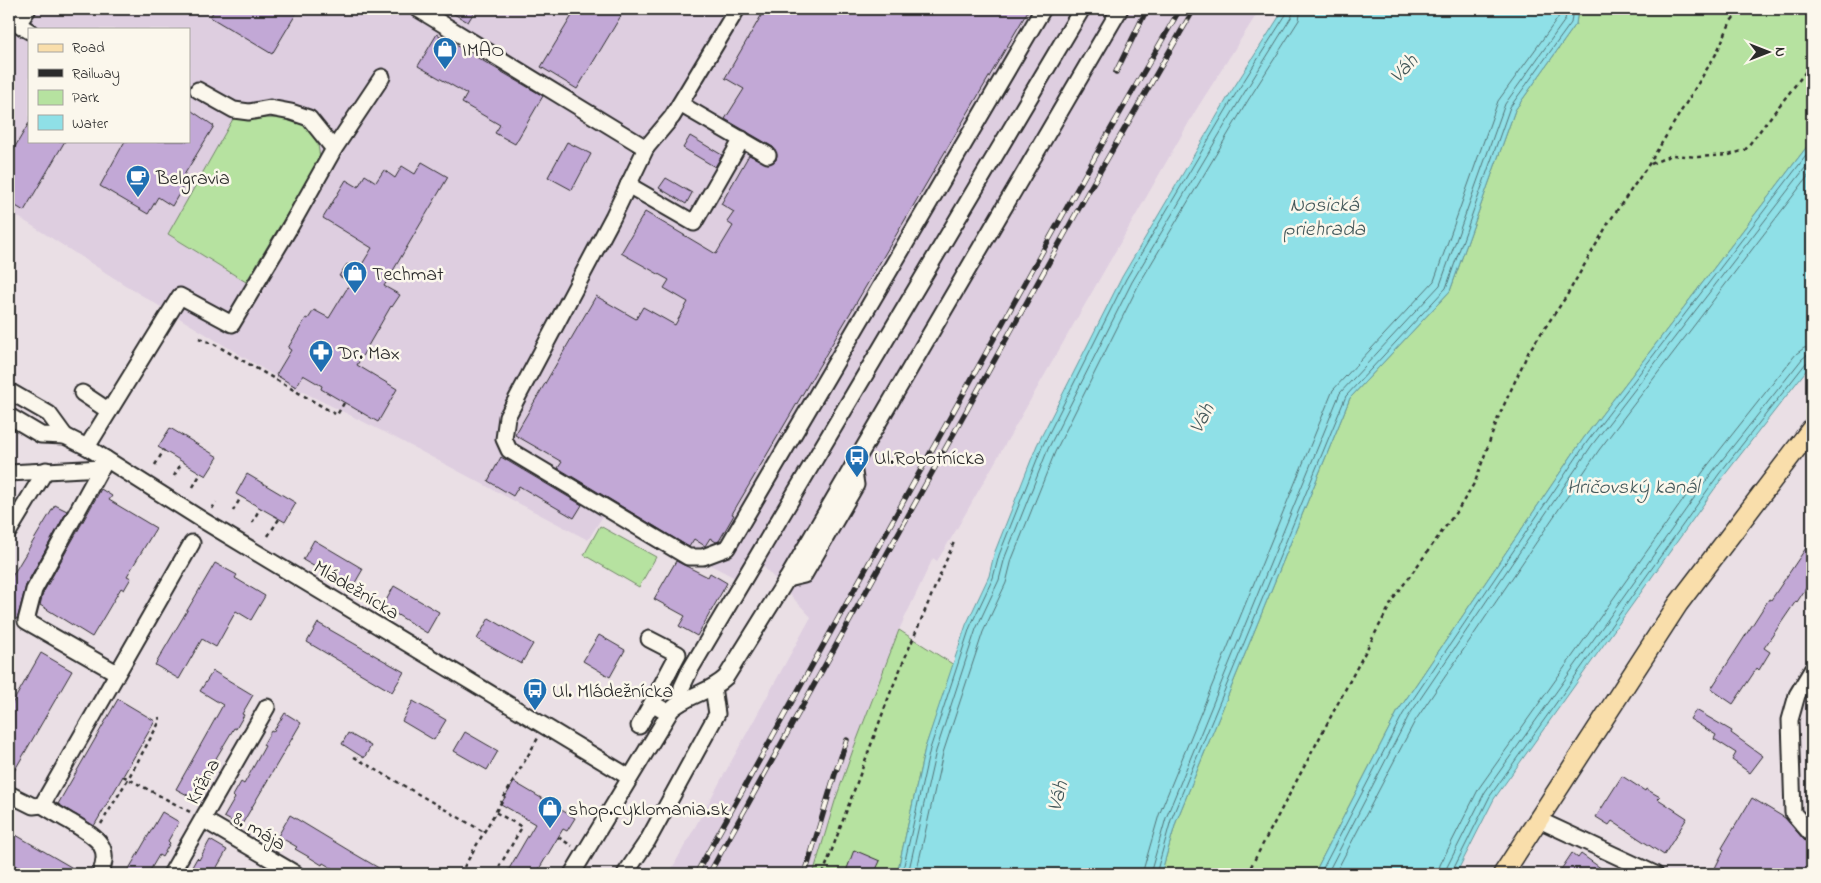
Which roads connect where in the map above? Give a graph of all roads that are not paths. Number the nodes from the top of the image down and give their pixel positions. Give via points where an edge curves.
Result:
1 (28, 9) edge
2 (418, 9) edge
3 (737, 9) edge
4 (1043, 9) edge
5 (1082, 9) edge
6 (1120, 9) edge
7 (23, 28) edge
8 (382, 77) dead end
9 (198, 90) dead end
10 (680, 104) junction
11 (742, 139) junction
12 (646, 148) junction
13 (334, 149) junction
14 (768, 155) dead end
15 (628, 185) junction
16 (9, 391) edge
17 (82, 393) dead end
18 (109, 411) junction
19 (9, 416) edge
20 (1812, 428) edge
21 (65, 436) junction
22 (87, 447) junction
23 (104, 463) junction
24 (46, 470) junction
25 (9, 473) edge
26 (9, 531) edge
27 (192, 543) dead end
28 (649, 639) dead end
29 (1812, 670) edge
30 (117, 673) junction
31 (713, 687) junction
32 (652, 703) junction
33 (267, 707) dead end
34 (675, 708) junction
35 (638, 726) dead end
36 (629, 777) junction
37 (9, 794) edge
38 (42, 805) junction
39 (1538, 819) junction
40 (204, 820) junction
41 (1812, 835) edge
42 (100, 874) edge
43 (171, 874) edge
44 (296, 874) edge
45 (572, 874) edge
46 (625, 874) edge
47 (1503, 874) edge
48 (1655, 874) edge

1 - 7 street
2 - 12 street
3 - 10 street
4 - 15 street via 727,548 703,557 688,557 509,450 504,439 511,408
5 - 34 street via 690,670
6 - 31 street via 787,579 726,677
8 - 13 street
9 - 13 street via 234,110 249,112 270,108 310,118
10 - 11 street
10 - 12 street
11 - 14 street
11 - 15 street via 694,223
12 - 15 street
13 - 18 street via 232,324 180,296
16 - 21 street, Mládežnícka via 49,414
17 - 18 street
18 - 22 street
19 - 21 street, Mládežnícka via 41,435
20 - 39 main road via 1678,604
21 - 22 street, Mládežnícka
22 - 23 street, Mládežnícka
23 - 24 street
23 - 30 street via 34,590 26,621
23 - 36 street, Mládežnícka
24 - 25 street
24 - 26 street
27 - 30 street
28 - 32 street via 678,654
29 - 41 street via 1797,695 1790,720 1793,813
30 - 38 street
31 - 34 street
31 - 46 street via 717,714 648,840
32 - 34 street
32 - 35 street
33 - 40 street, Krížna
34 - 36 street
36 - 45 street
37 - 38 street via 32,806
38 - 42 street via 93,836 102,846 105,856
39 - 47 main road
39 - 48 street
40 - 43 street, Krížna
40 - 44 street, 8. mája

